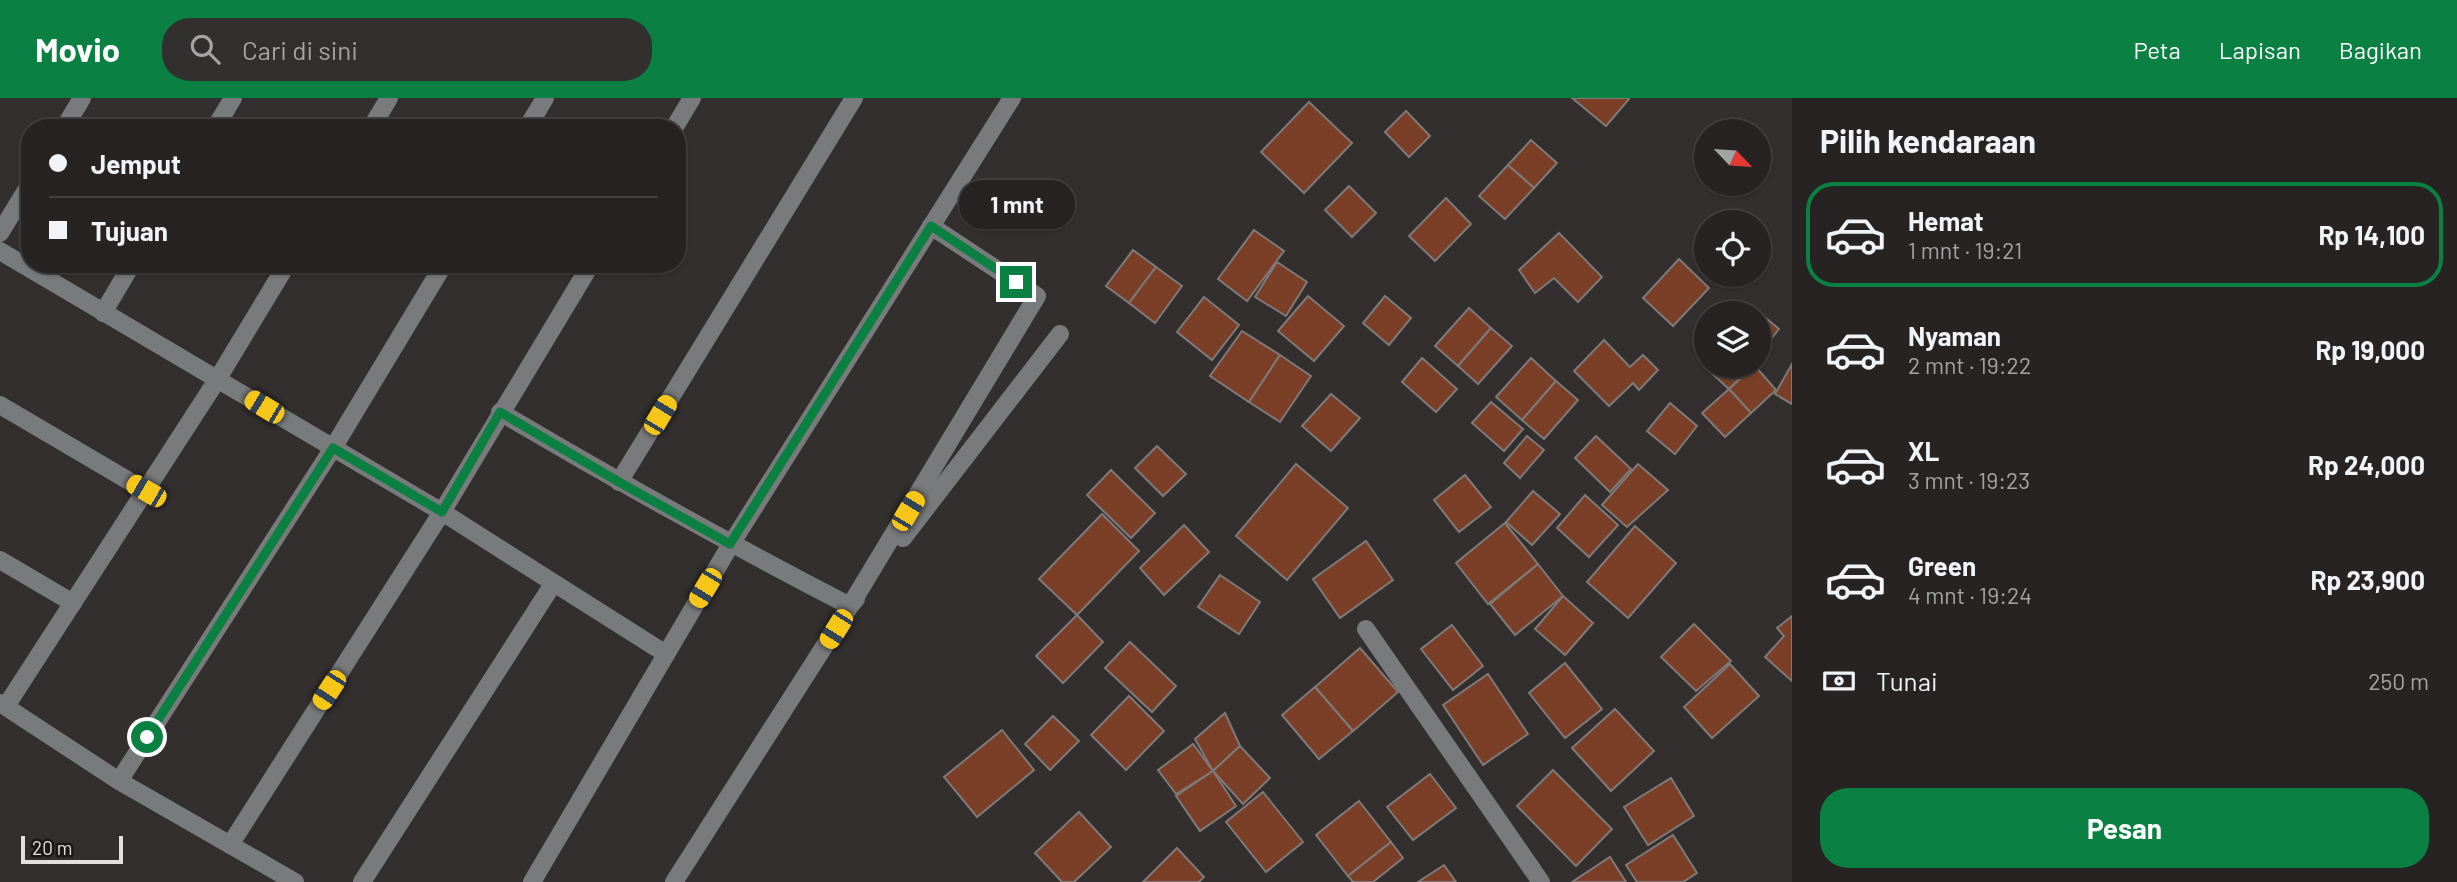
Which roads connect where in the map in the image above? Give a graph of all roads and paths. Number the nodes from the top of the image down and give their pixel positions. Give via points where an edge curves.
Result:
1 (82, 98) edge
2 (233, 98) edge
3 (389, 98) edge
4 (545, 98) edge
5 (692, 98) edge
6 (854, 98) edge
7 (1012, 98) edge
8 (69, 119) edge
9 (220, 119) edge
10 (376, 119) edge
11 (532, 119) edge
12 (679, 119) edge
13 (21, 199) edge
14 (931, 226) junction
15 (0, 233) edge
16 (0, 251) edge
17 (21, 264) edge
18 (37, 273) edge
19 (127, 273) edge
20 (282, 273) edge
21 (439, 273) edge
22 (585, 273) edge
23 (103, 313) junction
24 (1060, 334) dead end
25 (217, 380) junction
26 (0, 405) edge
27 (500, 412) junction
28 (333, 448) junction
29 (619, 482) junction
30 (146, 491) junction
31 (442, 512) junction
32 (730, 544) junction
33 (0, 560) edge
34 (553, 584) junction
35 (73, 603) junction
36 (850, 606) junction
37 (1367, 629) dead end
38 (666, 654) junction
39 (3, 705) edge
40 (119, 781) junction
41 (230, 845) junction
42 (296, 882) edge
43 (362, 882) edge
44 (531, 882) edge
45 (674, 882) edge
46 (1541, 882) edge

1 - 8 street
2 - 9 street
3 - 10 street
4 - 11 street
5 - 12 street
6 - 29 street
7 - 14 street
13 - 15 street
14 - 32 street
14 - 36 street via 1038,296
16 - 17 street
18 - 23 street
19 - 23 street
20 - 25 street
21 - 28 street
22 - 27 street
23 - 25 street
24 - 36 street
25 - 28 street
25 - 30 street
26 - 30 street
27 - 29 street
27 - 31 street
28 - 31 street
28 - 40 street
29 - 32 street
30 - 35 street
31 - 34 street
31 - 41 street
32 - 36 street
32 - 38 street
33 - 35 street
34 - 38 street
34 - 43 street
35 - 39 street
36 - 45 street
37 - 46 street
38 - 44 street
39 - 40 street
40 - 41 street
41 - 42 street

